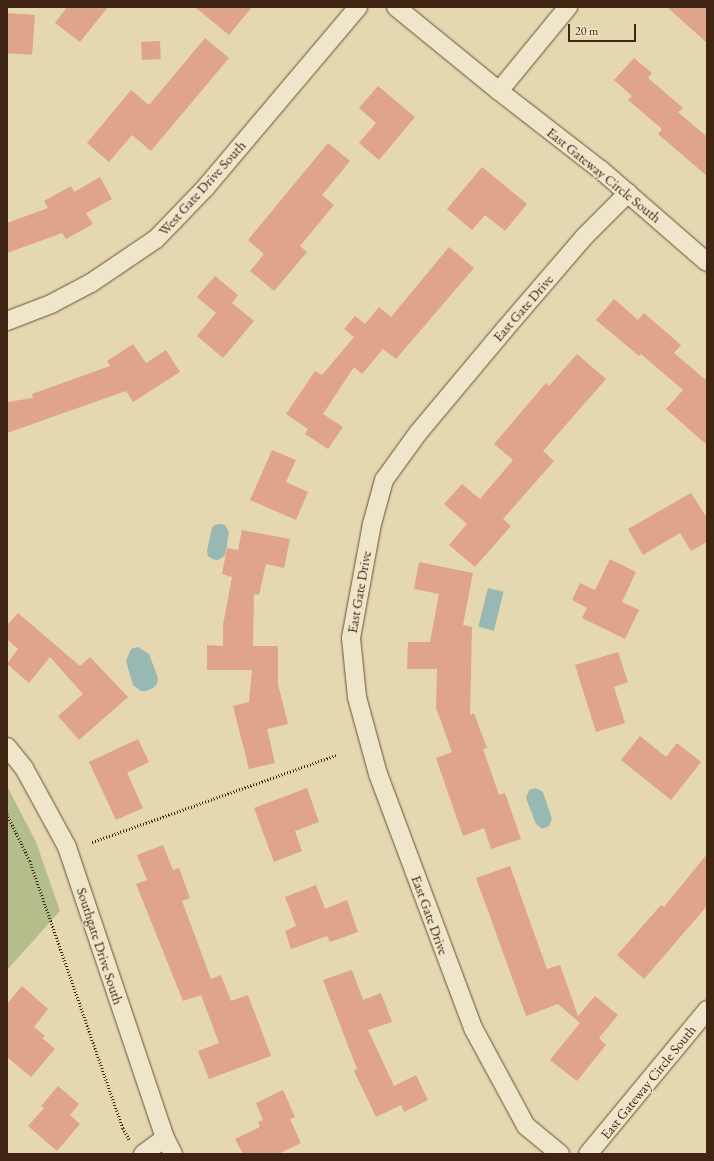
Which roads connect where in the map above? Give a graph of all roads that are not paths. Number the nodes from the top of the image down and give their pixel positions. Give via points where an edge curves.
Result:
1 (358, 7) edge
2 (396, 7) edge
3 (568, 7) edge
4 (499, 91) junction
5 (628, 193) junction
6 (707, 262) edge
7 (7, 321) edge
8 (7, 747) edge
9 (707, 1010) edge
10 (165, 1138) junction
11 (144, 1154) edge
12 (173, 1154) edge
13 (560, 1154) edge
14 (588, 1154) edge

1 - 7 street, West Gate Drive South via 206,187 156,239 91,283 51,304
2 - 4 street, East Gateway Circle South
3 - 4 street
4 - 5 street, East Gateway Circle South
5 - 6 street, East Gateway Circle South
5 - 13 street, East Gate Drive via 585,236 504,329 418,433 384,480 370,532 350,638 357,697 378,774 473,1028 526,1126
8 - 10 street, Southgate Drive South via 24,768 67,847
9 - 14 street, East Gateway Circle South
10 - 11 street
10 - 12 street, Southgate Drive South

